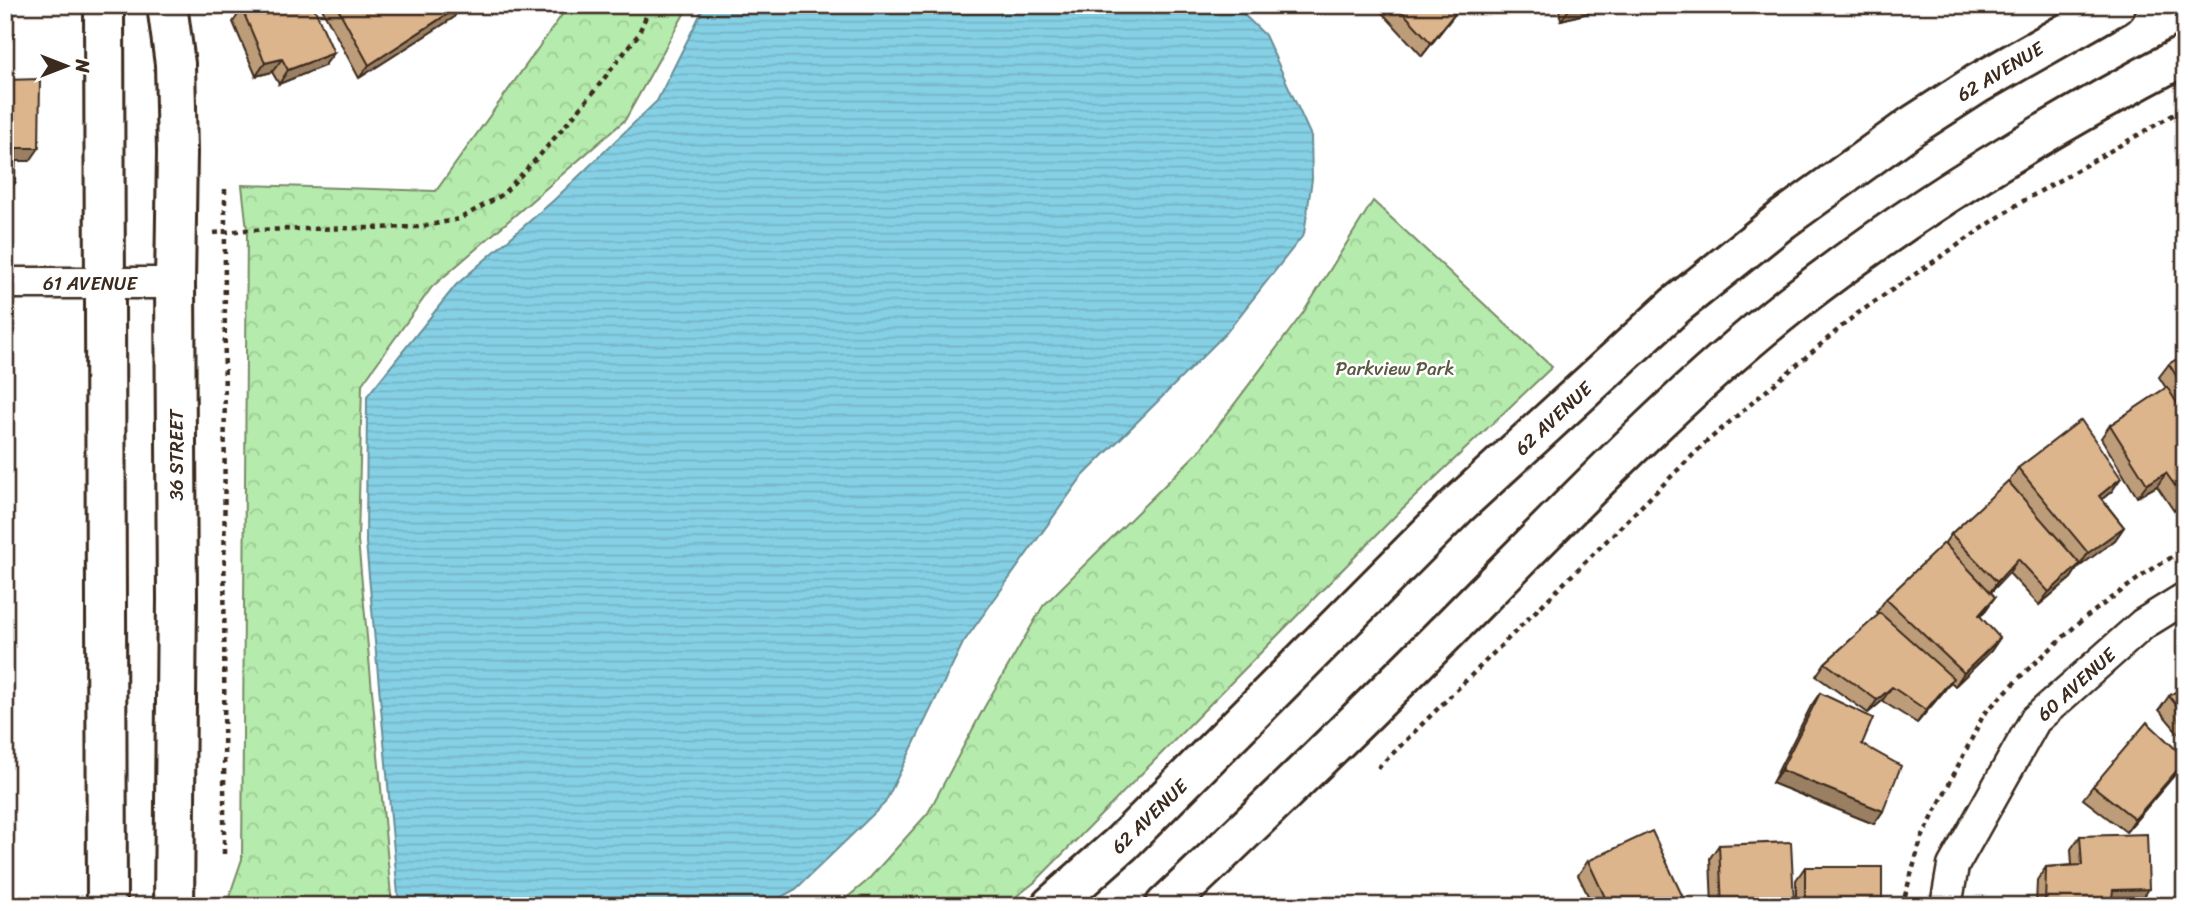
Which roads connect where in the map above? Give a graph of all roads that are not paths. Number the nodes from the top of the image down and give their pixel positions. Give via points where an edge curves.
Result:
1 (104, 5) edge
2 (167, 5) edge
3 (2116, 5) edge
4 (2185, 55) edge
5 (106, 282) junction
6 (5, 283) edge
7 (175, 283) junction
8 (2185, 598) edge
9 (175, 836) junction
10 (107, 906) edge
11 (174, 906) edge
12 (184, 906) edge
13 (1051, 906) edge
14 (1165, 906) edge
15 (1946, 906) edge

1 - 5 main road
2 - 7 main road, 36 STREET via 175,64
3 - 13 main road, 62 AVENUE via 1912,126 1782,220 1676,305 1457,506 1122,844
4 - 14 main road via 2026,142 1793,303 1679,401
5 - 6 street, 61 AVENUE
5 - 7 street, 61 AVENUE
5 - 10 main road
7 - 9 main road, 36 STREET
8 - 15 street, 60 AVENUE via 2143,624 2035,720 1953,866
9 - 11 main road, 36 STREET
9 - 12 main road

